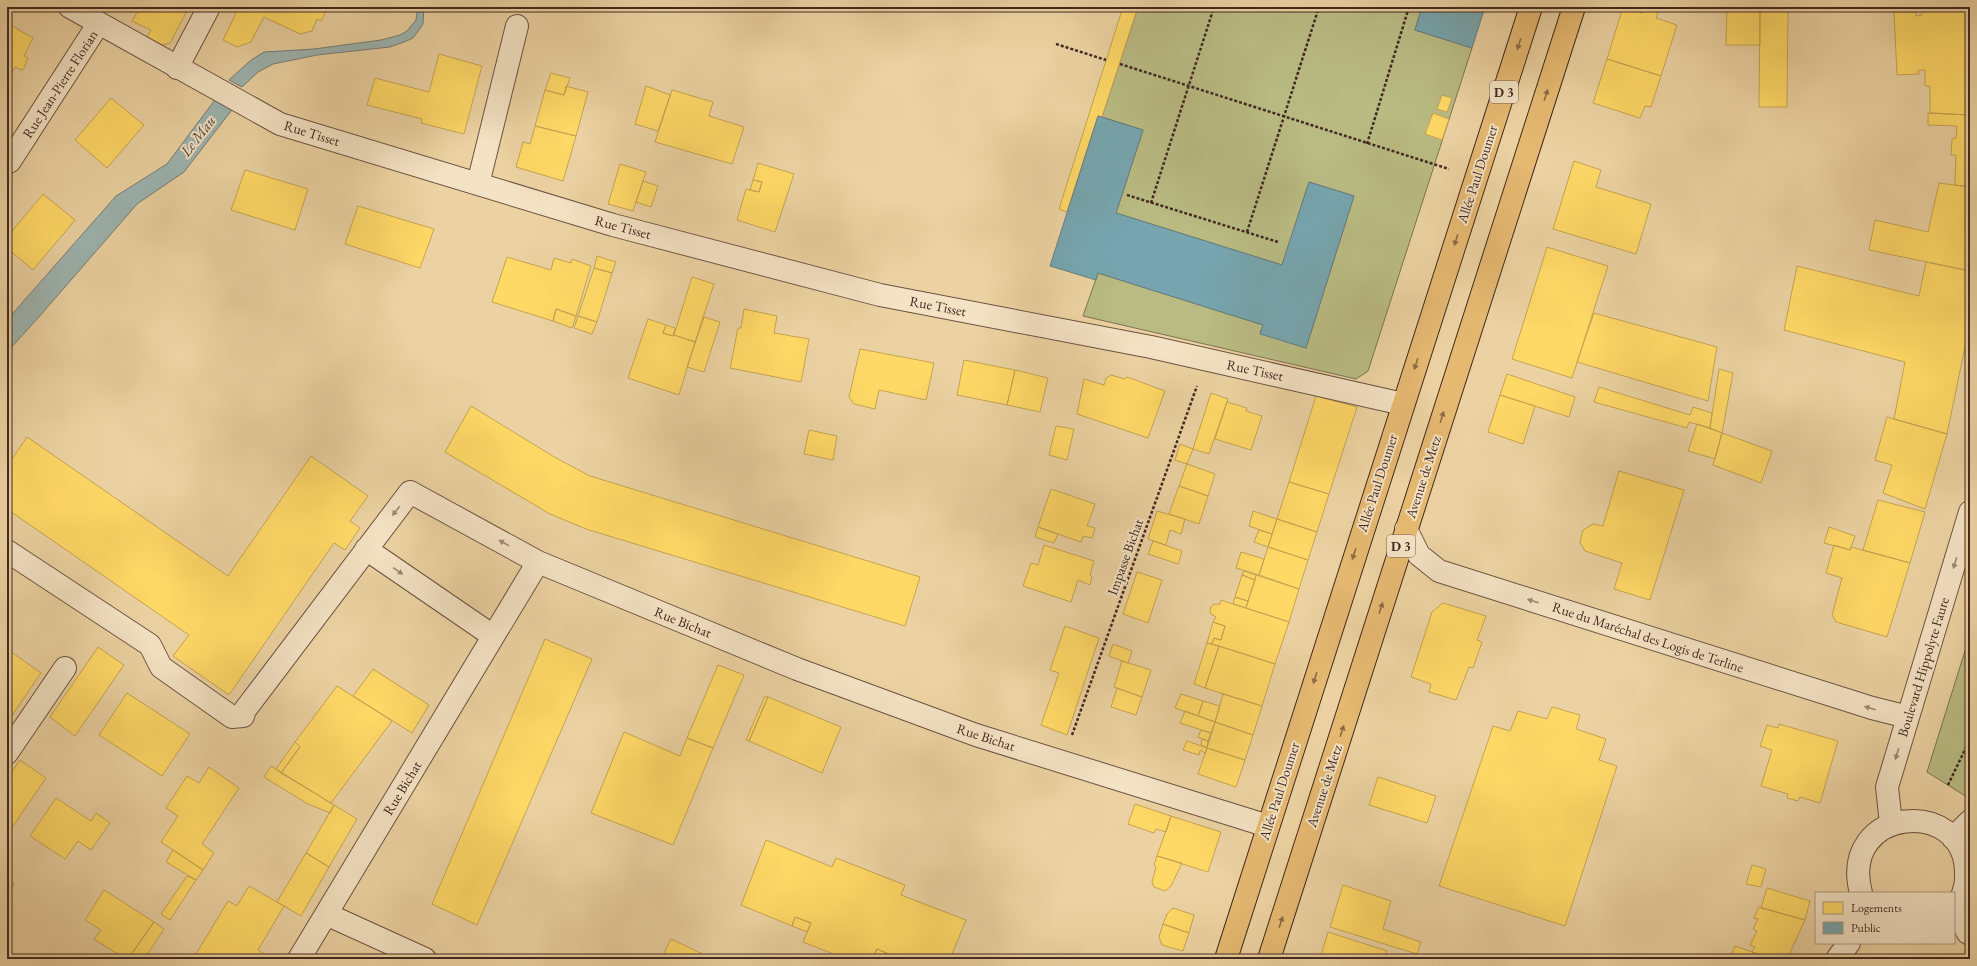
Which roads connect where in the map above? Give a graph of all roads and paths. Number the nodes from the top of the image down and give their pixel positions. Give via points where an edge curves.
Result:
1 (70, 7) edge
2 (209, 7) edge
3 (1214, 7) edge
4 (1319, 7) edge
5 (1409, 7) edge
6 (1531, 7) edge
7 (1574, 7) edge
8 (99, 23) junction
9 (518, 26) dead end
10 (1056, 44) dead end
11 (1106, 60) dead end
12 (1120, 64) dead end
13 (177, 68) junction
14 (1189, 86) junction
15 (1284, 117) junction
16 (1367, 144) junction
17 (7, 163) edge
18 (1477, 176) junction
19 (478, 184) junction
20 (1127, 195) dead end
21 (1151, 203) junction
22 (1247, 232) junction
23 (1278, 242) dead end
24 (1206, 359) junction
25 (1403, 404) junction
26 (1970, 512) edge
27 (1406, 530) junction
28 (366, 549) junction
29 (7, 551) edge
30 (538, 562) junction
31 (493, 636) junction
32 (65, 668) dead end
33 (1908, 717) junction
34 (1970, 739) edge
35 (7, 753) edge
36 (1063, 761) junction
37 (1948, 785) dead end
38 (1970, 821) edge
39 (1891, 824) junction
40 (1268, 826) junction
41 (1953, 838) junction
42 (1861, 892) edge
43 (1955, 909) edge
44 (326, 914) junction
45 (1970, 934) edge
46 (1848, 944) edge
47 (299, 959) edge
48 (425, 959) edge
49 (1226, 959) edge
50 (1269, 959) edge
51 (1837, 959) edge

1 - 8 street, Rue Tisset
2 - 13 street
3 - 14 path
4 - 15 path
5 - 16 path
6 -> 18 main road, Allée Paul Doumer / D 3
27 -> 7 main road, Avenue de Metz / D 3
8 - 13 street, Rue Tisset
8 - 17 street, Rue Jean-Pierre Florian
9 - 19 street
10 - 11 path
12 - 14 path
13 - 19 street, Rue Tisset via 280,124
14 - 15 path
14 - 21 path
15 - 16 path
15 - 22 path
16 - 18 path
18 -> 25 main road, Allée Paul Doumer / D 3
19 - 24 street, Rue Tisset via 613,225 880,295
20 - 21 path
21 - 22 path
22 - 23 path
24 - 25 street, Rue Tisset
24 - 36 path, Impasse Bichat
25 -> 40 main road, Allée Paul Doumer / D 3
26 -> 33 street, Boulevard Hippolyte Faure
33 -> 27 street, Rue du Maréchal des Logis de Terline via 1872,708 1439,570 1419,555
50 -> 27 main road, Avenue de Metz / D 3
28 - 29 street via 243,716 232,717 161,667 150,645
30 -> 28 street via 410,492
28 -> 31 street
30 - 31 street, Rue Bichat
30 - 36 street, Rue Bichat via 797,669 976,735
31 - 44 street, Rue Bichat
32 - 35 street
33 -> 39 street, Boulevard Hippolyte Faure via 1887,787
34 - 37 path
36 - 40 street, Rue Bichat
38 - 41 street
39 - 41 street via 1907,820 1924,821 1940,827
39 - 42 street via 1876,833 1865,847 1858,863
40 - 49 main road, Allée Paul Doumer / D 3
41 - 43 street via 1961,850 1966,865 1963,896
43 - 45 street
44 - 47 street, Rue Bichat
44 - 48 street
46 - 51 street

